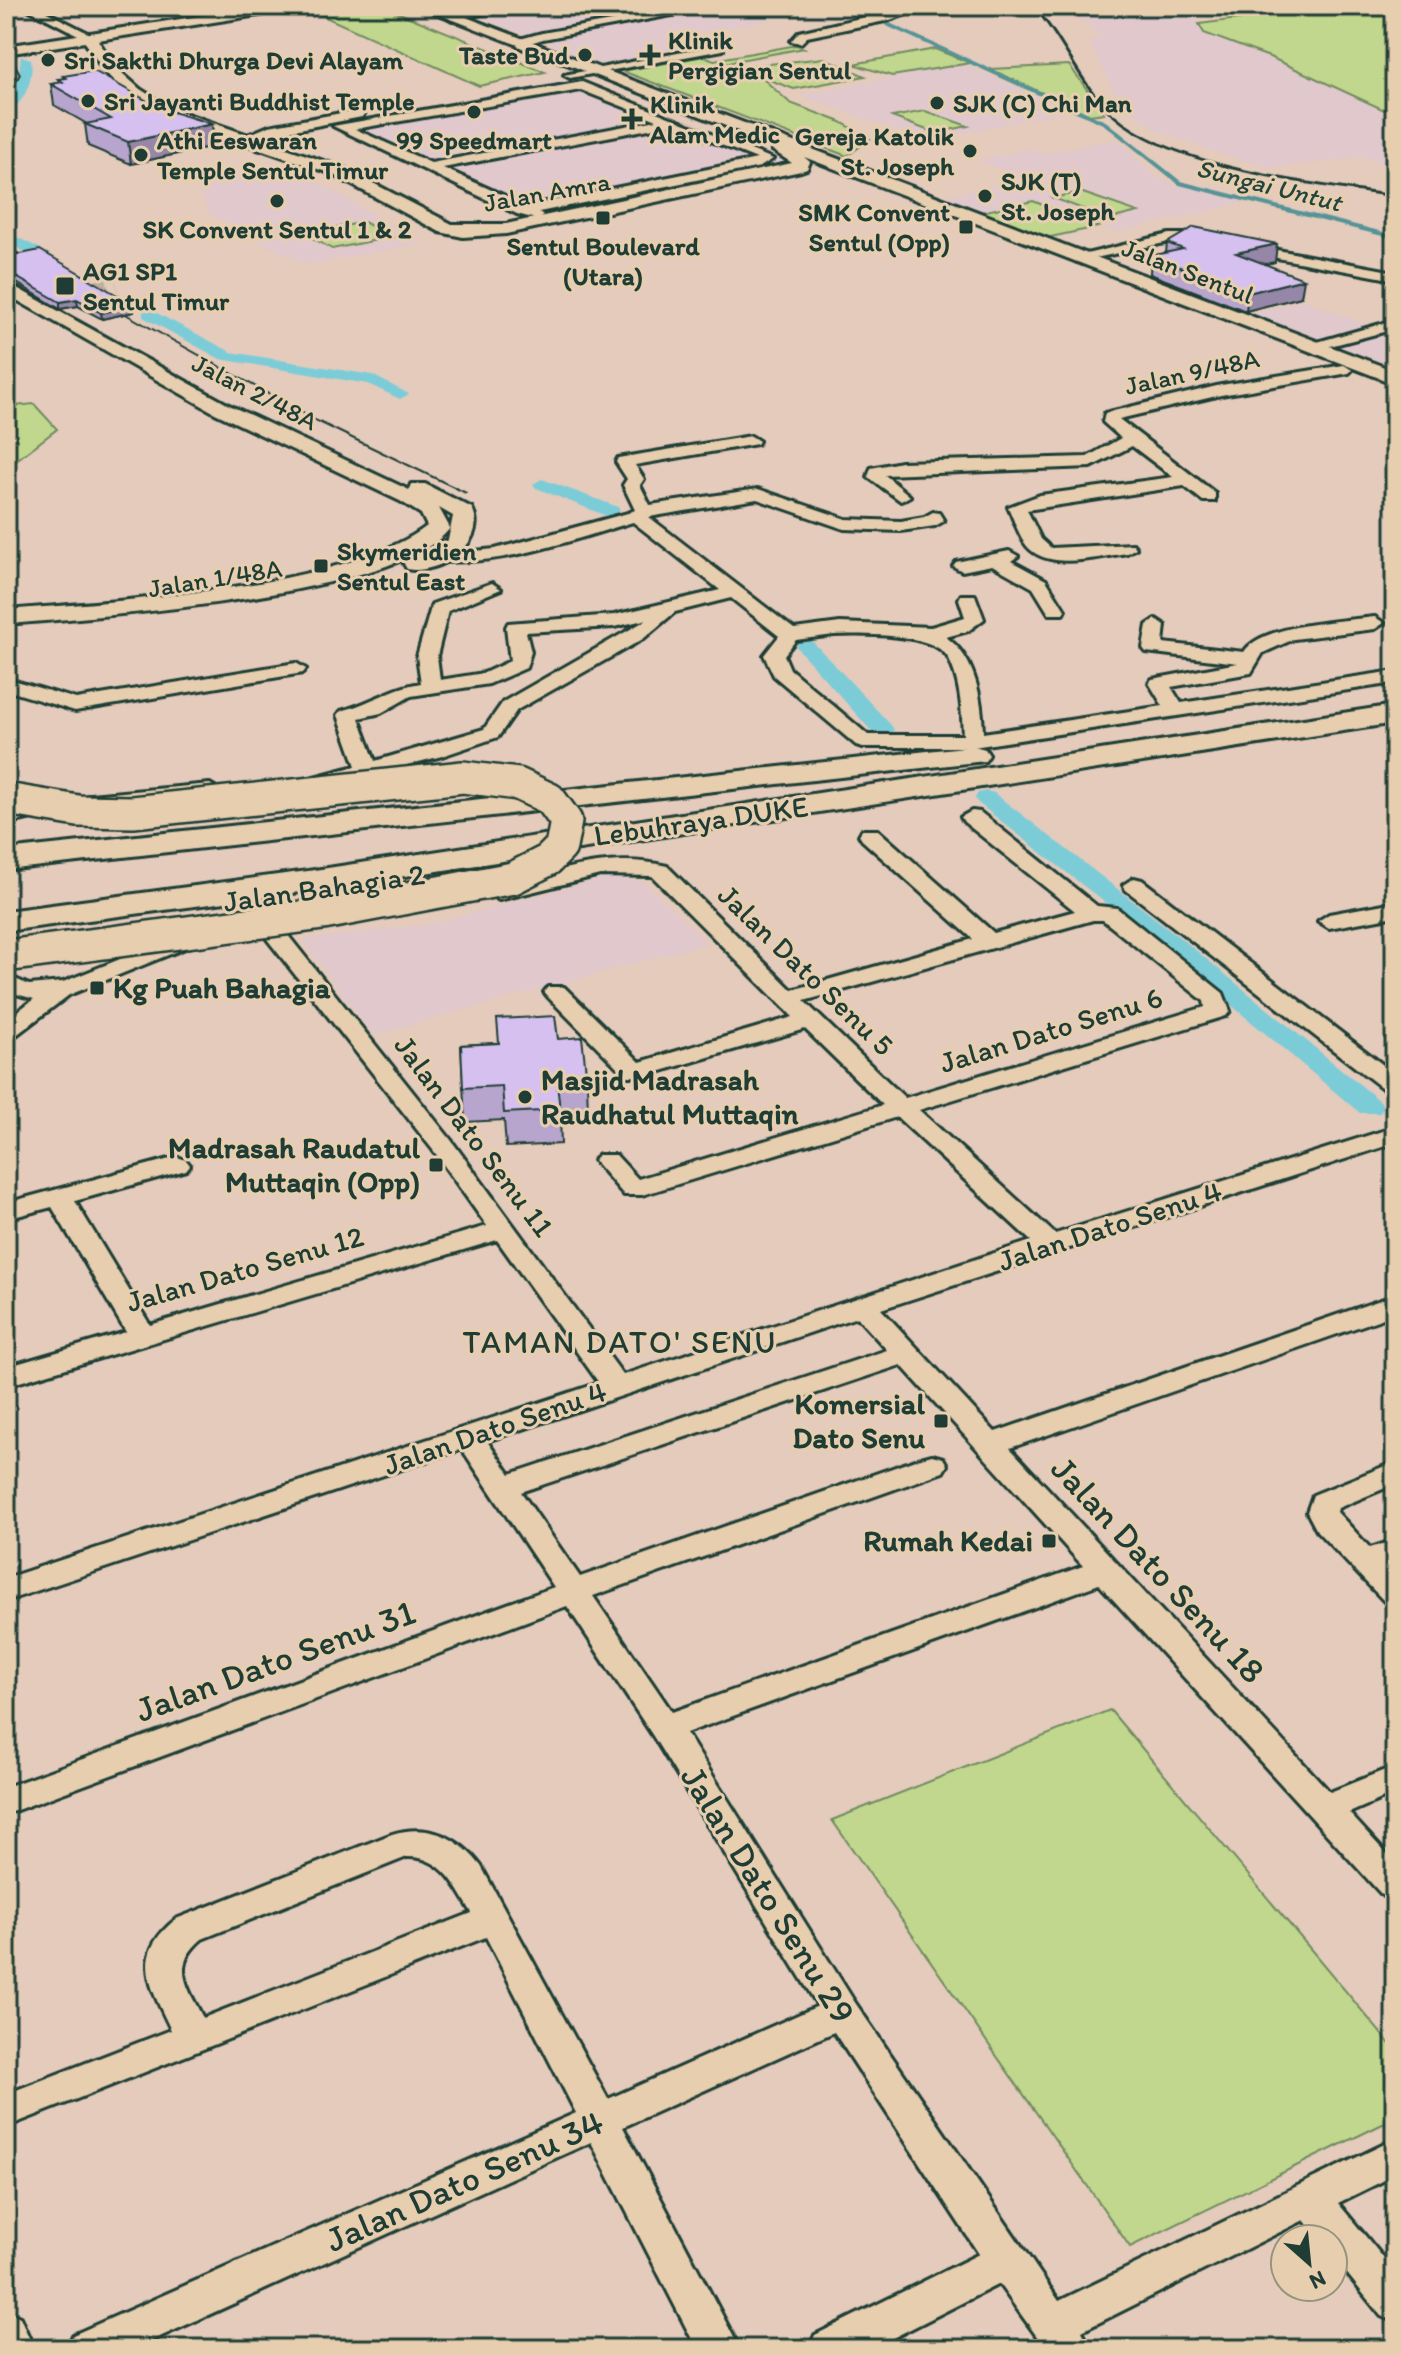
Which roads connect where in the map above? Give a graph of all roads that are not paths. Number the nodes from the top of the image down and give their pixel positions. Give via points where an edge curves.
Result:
1 (27, 6) edge
2 (264, 6) edge
3 (291, 6) edge
4 (425, 6) edge
5 (516, 6) edge
6 (715, 6) edge
7 (924, 6) edge
8 (452, 17) junction
9 (86, 35) junction
10 (552, 35) junction
11 (503, 38) junction
12 (797, 41) dead end
13 (524, 46) junction
14 (6, 48) edge
15 (719, 48) dead end
16 (593, 71) junction
17 (120, 84) junction
18 (496, 89) junction
19 (513, 96) junction
20 (671, 121) junction
21 (340, 122) junction
22 (745, 130) junction
23 (261, 146) junction
24 (429, 167) junction
25 (703, 182) junction
26 (734, 182) junction
27 (522, 211) junction
28 (555, 219) junction
29 (1077, 258) junction
30 (10, 275) edge
31 (1395, 276) edge
32 (75, 306) edge
33 (1395, 324) edge
34 (1311, 346) junction
35 (1352, 373) junction
36 (1391, 374) edge
37 (1395, 394) edge
38 (1136, 440) junction
39 (751, 441) dead end
40 (1188, 480) junction
41 (901, 496) dead end
42 (1209, 497) dead end
43 (641, 513) junction
44 (933, 517) dead end
45 (456, 546) junction
46 (1127, 548) dead end
47 (1038, 549) junction
48 (423, 550) junction
49 (494, 554) junction
50 (995, 559) junction
51 (962, 566) dead end
52 (492, 589) dead end
53 (735, 592) junction
54 (968, 599) dead end
55 (670, 606) junction
56 (1056, 610) dead end
57 (6, 617) edge
58 (1375, 623) dead end
59 (1156, 625) dead end
60 (6, 631) edge
61 (927, 632) junction
62 (790, 635) junction
63 (1251, 659) junction
64 (296, 669) dead end
65 (1395, 677) edge
66 (489, 678) junction
67 (6, 684) edge
68 (433, 688) junction
69 (1395, 691) edge
70 (510, 706) junction
71 (1174, 708) junction
72 (1395, 714) edge
73 (985, 747) junction
74 (367, 767) junction
75 (6, 799) edge
76 (6, 811) edge
77 (972, 817) dead end
78 (6, 818) edge
79 (870, 835) dead end
80 (6, 860) edge
81 (659, 871) joint
82 (302, 872) junction
83 (6, 880) edge
84 (1134, 885) dead end
85 (6, 896) edge
86 (1395, 909) edge
87 (1092, 913) junction
88 (6, 921) edge
89 (1329, 921) dead end
90 (271, 929) junction
91 (6, 940) edge
92 (989, 941) junction
93 (6, 956) edge
94 (6, 982) edge
95 (61, 990) junction
96 (556, 992) dead end
97 (788, 998) junction
98 (809, 1020) junction
99 (6, 1031) edge
100 (1395, 1086) edge
101 (903, 1108) junction
102 (1395, 1135) edge
103 (607, 1160) dead end
104 (177, 1165) dead end
105 (58, 1195) junction
106 (6, 1211) edge
107 (505, 1229) junction
108 (1050, 1244) junction
109 (1395, 1304) edge
110 (864, 1308) junction
111 (142, 1335) junction
112 (908, 1353) junction
113 (6, 1377) edge
114 (617, 1387) junction
115 (469, 1437) junction
116 (991, 1444) junction
117 (932, 1465) dead end
118 (1395, 1472) edge
119 (503, 1487) junction
120 (1395, 1551) edge
121 (1365, 1562) junction
122 (1106, 1570) junction
123 (6, 1590) edge
124 (1395, 1593) edge
125 (572, 1594) junction
126 (665, 1727) junction
127 (1395, 1779) edge
128 (6, 1801) edge
129 (1325, 1809) junction
130 (1395, 1886) edge
131 (494, 1919) junction
132 (841, 2012) junction
133 (193, 2036) junction
134 (6, 2111) edge
135 (597, 2120) junction
136 (1395, 2156) edge
137 (1311, 2199) junction
138 (1006, 2261) junction
139 (1395, 2303) edge
140 (6, 2330) edge
141 (1062, 2337) edge
142 (13, 2349) edge
143 (88, 2349) edge
144 (719, 2349) edge
145 (830, 2349) edge

1 - 9 street
2 - 9 main road
3 - 9 main road
4 - 8 main road, Jalan Sentul
5 - 8 street
6 - 10 street
7 - 12 street via 803,34
8 - 11 main road, Jalan Sentul
9 - 14 main road
9 - 14 main road
9 - 17 main road, Jalan Amra
10 - 11 street
10 - 13 street via 524,41
11 - 13 main road, Jalan Sentul
13 - 16 main road, Jalan Sentul
14 - 17 main road via 72,48
15 - 16 street
16 - 18 street
16 - 22 main road, Jalan Sentul
17 - 23 main road, Jalan Amra via 187,121
18 - 19 street
18 - 21 street
19 - 20 street via 582,86
19 - 21 street
20 - 24 street
20 - 25 street via 767,159
21 - 23 street via 256,134
21 - 24 street
22 - 26 main road via 747,137 802,162 789,170
22 - 29 main road, Jalan Sentul
23 - 28 main road, Jalan Amra via 338,171 446,228 484,231
24 - 27 street
25 - 26 main road, Jalan Amra
25 - 27 street
25 - 28 main road, Jalan Amra
26 - 35 main road, Jalan Sentul via 805,174 853,179
27 - 28 street
29 - 31 street via 1192,238
29 - 34 main road, Jalan Sentul
30 - 48 main road, Jalan 2/48A via 222,409 430,510 439,528
32 - 45 main road, Jalan 2/48A via 298,433 451,504 464,513 463,539
33 - 34 street
34 - 36 main road, Jalan Sentul
35 - 37 main road, Jalan Sentul
35 - 38 street, Jalan 9/48A via 1212,392 1111,416 1111,422
38 - 40 street, Jalan 9/48A
38 - 41 street via 1091,462 877,472 882,483
39 - 43 street via 624,462 636,479 632,489
40 - 42 street, Jalan 9/48A
40 - 47 street via 1017,507
43 - 44 street via 758,494 844,524 901,526 935,521
43 - 49 street
43 - 53 street
45 - 48 main road
45 - 49 street via 469,553
46 - 47 street via 1063,555
47 - 50 street
48 - 49 street
48 - 57 main road, Jalan 1/48A via 273,584
48 - 60 main road, Jalan 1/48A via 362,579 277,597 133,620
50 - 51 street
50 - 56 street via 1046,588
52 - 68 street via 439,608 425,650
53 - 55 street
53 - 62 street
54 - 61 street via 975,619 965,627
55 - 66 street via 614,621 515,627 519,664
55 - 70 street via 636,635
58 - 63 street via 1290,634 1255,650
59 - 63 street via 1153,648
61 - 62 street via 838,629
61 - 73 street via 955,652
62 - 73 street via 774,655 781,672 863,741
63 - 71 street via 1244,669 1159,683
64 - 67 street via 75,705
65 - 71 street
66 - 68 street
66 - 70 street
68 - 74 street via 406,691 374,709 348,715
69 - 73 highway, Lebuhraya DUKE
70 - 74 street via 491,733
71 - 73 street
72 - 82 highway, Lebuhraya DUKE via 605,834
73 - 76 highway via 116,823
73 - 80 highway
73 - 82 highway, Lebuhraya DUKE via 528,826
74 - 78 street via 297,785 122,797
75 - 93 highway, bridge via 78,811 133,812 463,777 518,784 550,799 566,821 561,847 513,878 323,914
77 - 87 street, Jalan Dato Senu 6
79 - 92 street
81 - 90 street, Jalan Bahagia 2 via 617,866 410,911
81 - 97 street, Jalan Dato Senu 5
82 - 83 highway
82 - 85 highway, Lebuhraya DUKE
82 - 88 highway, Lebuhraya DUKE
82 - 91 highway
84 - 100 street
86 - 89 street
87 - 92 street
87 - 101 street, Jalan Dato Senu 6 via 1109,913 1215,998 1218,1011
90 - 95 street, Jalan Bahagia 2 via 168,945
90 - 107 street, Jalan Dato Senu 11
92 - 97 street
94 - 95 street, Jalan Bahagia 2 via 27,992
95 - 99 street
96 - 98 street via 635,1071
97 - 98 street, Jalan Dato Senu 5
98 - 101 street, Jalan Dato Senu 5
101 - 103 street, Jalan Dato Senu 6 via 633,1189
101 - 108 street, Jalan Dato Senu 5
102 - 108 street, Jalan Dato Senu 4
104 - 105 street
105 - 106 street
105 - 111 street
107 - 111 street, Jalan Dato Senu 12
107 - 114 street, Jalan Dato Senu 11
108 - 110 street, Jalan Dato Senu 4
109 - 116 street
110 - 112 street, Jalan Dato Senu 18
110 - 114 street, Jalan Dato Senu 4
111 - 113 street, Jalan Dato Senu 12
112 - 116 street, Jalan Dato Senu 18
112 - 119 street
114 - 115 street, Jalan Dato Senu 4
115 - 119 street, Jalan Dato Senu 29
115 - 123 street, Jalan Dato Senu 4
116 - 122 street, Jalan Dato Senu 18
117 - 125 street, Jalan Dato Senu 31
118 - 121 street via 1324,1502 1328,1524
119 - 125 street, Jalan Dato Senu 29
120 - 121 street
121 - 124 street
122 - 126 street
122 - 129 street, Jalan Dato Senu 18
125 - 126 street, Jalan Dato Senu 29
125 - 128 street, Jalan Dato Senu 31
126 - 132 street, Jalan Dato Senu 29
127 - 129 street
129 - 130 street, Jalan Dato Senu 18
131 - 133 street
131 - 133 street via 440,1845 423,1840 404,1844 172,1940 163,1955 165,1971
131 - 135 street
132 - 135 street, Jalan Dato Senu 34
132 - 138 street, Jalan Dato Senu 29
133 - 134 street
135 - 143 street, Jalan Dato Senu 34
135 - 144 street
136 - 137 street
137 - 139 street
137 - 141 street
138 - 141 street, Jalan Dato Senu 29
138 - 145 street
140 - 142 street

